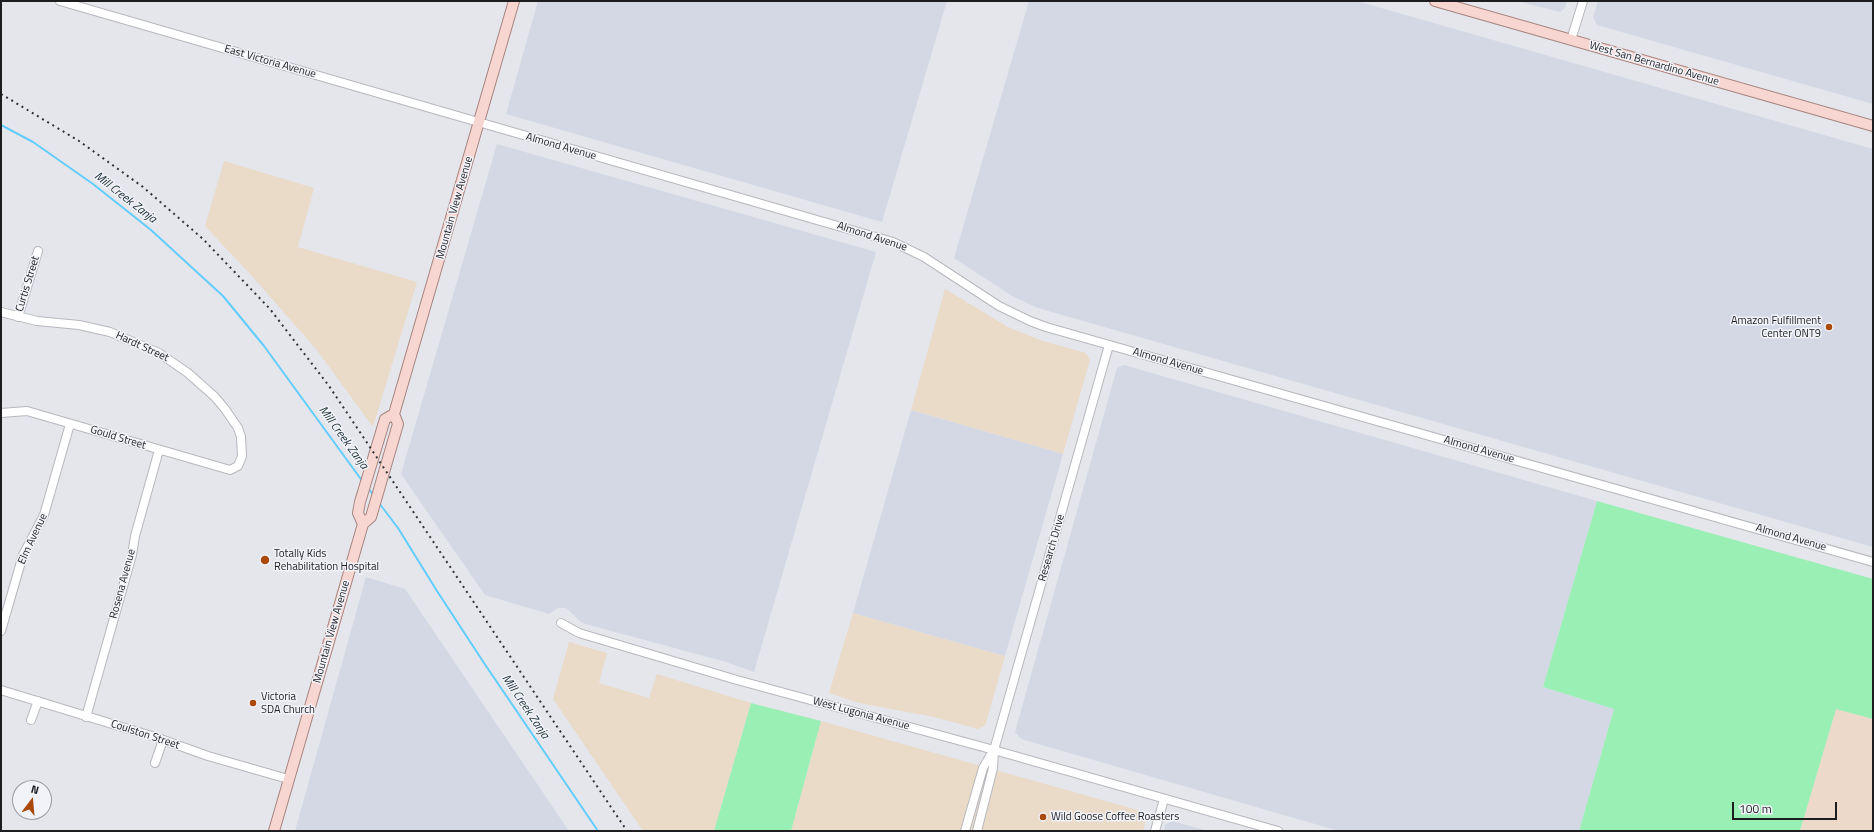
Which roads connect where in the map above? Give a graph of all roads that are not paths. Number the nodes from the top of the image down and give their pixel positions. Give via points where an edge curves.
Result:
1 (60, 1) edge
2 (514, 1) edge
3 (1435, 1) edge
4 (1583, 1) edge
5 (1571, 40) junction
6 (479, 123) junction
7 (1873, 126) edge
8 (38, 252) dead end
9 (1, 312) edge
10 (18, 317) junction
11 (1109, 345) junction
12 (1, 413) edge
13 (394, 414) junction
14 (70, 424) junction
15 (159, 450) junction
16 (235, 469) joint
17 (363, 524) junction
18 (1873, 562) edge
19 (561, 623) dead end
20 (1, 631) edge
21 (1, 690) edge
22 (38, 701) junction
23 (86, 716) junction
24 (31, 720) dead end
25 (163, 740) junction
26 (994, 750) junction
27 (155, 763) dead end
28 (288, 779) junction
29 (1164, 799) junction
30 (274, 831) edge
31 (965, 831) edge
32 (977, 831) edge
33 (1155, 831) edge
34 (1278, 831) edge

1 - 6 street, East Victoria Avenue
2 - 6 main road, Mountain View Avenue
3 - 5 main road, West San Bernardino Avenue
4 - 5 street
5 - 7 main road, West San Bernardino Avenue
6 - 11 street, Almond Avenue via 893,242 924,257 1014,314 1046,327
6 - 13 main road, Mountain View Avenue
8 - 10 street, Curtis Street
9 - 10 street, Hardt Street
10 - 16 street, Hardt Street via 110,332 143,345 174,363 215,397 233,419 241,436 242,446 242,460
11 - 18 street, Almond Avenue
11 - 26 street, Research Drive
12 - 14 street, Gould Street via 27,411
13 - 17 main road, Mountain View Avenue via 398,424 371,517
13 - 17 main road, Mountain View Avenue via 385,419 360,502 358,513
14 - 15 street, Gould Street
14 - 20 street, Elm Avenue via 44,515 23,555
15 - 16 street, Gould Street via 222,469
15 - 23 street, Rosena Avenue
17 - 28 main road, Mountain View Avenue
19 - 26 street, West Lugonia Avenue via 579,633 630,649 838,709
21 - 22 street, Coulston Street
22 - 23 street, Coulston Street
22 - 24 street
23 - 25 street, Coulston Street
25 - 27 street
25 - 28 street, Coulston Street
26 - 29 street, West Lugonia Avenue
26 - 31 street, Research Drive via 983,768
26 - 32 street, Research Drive via 993,768
28 - 30 main road, Mountain View Avenue
29 - 33 street
29 - 34 street, West Lugonia Avenue

